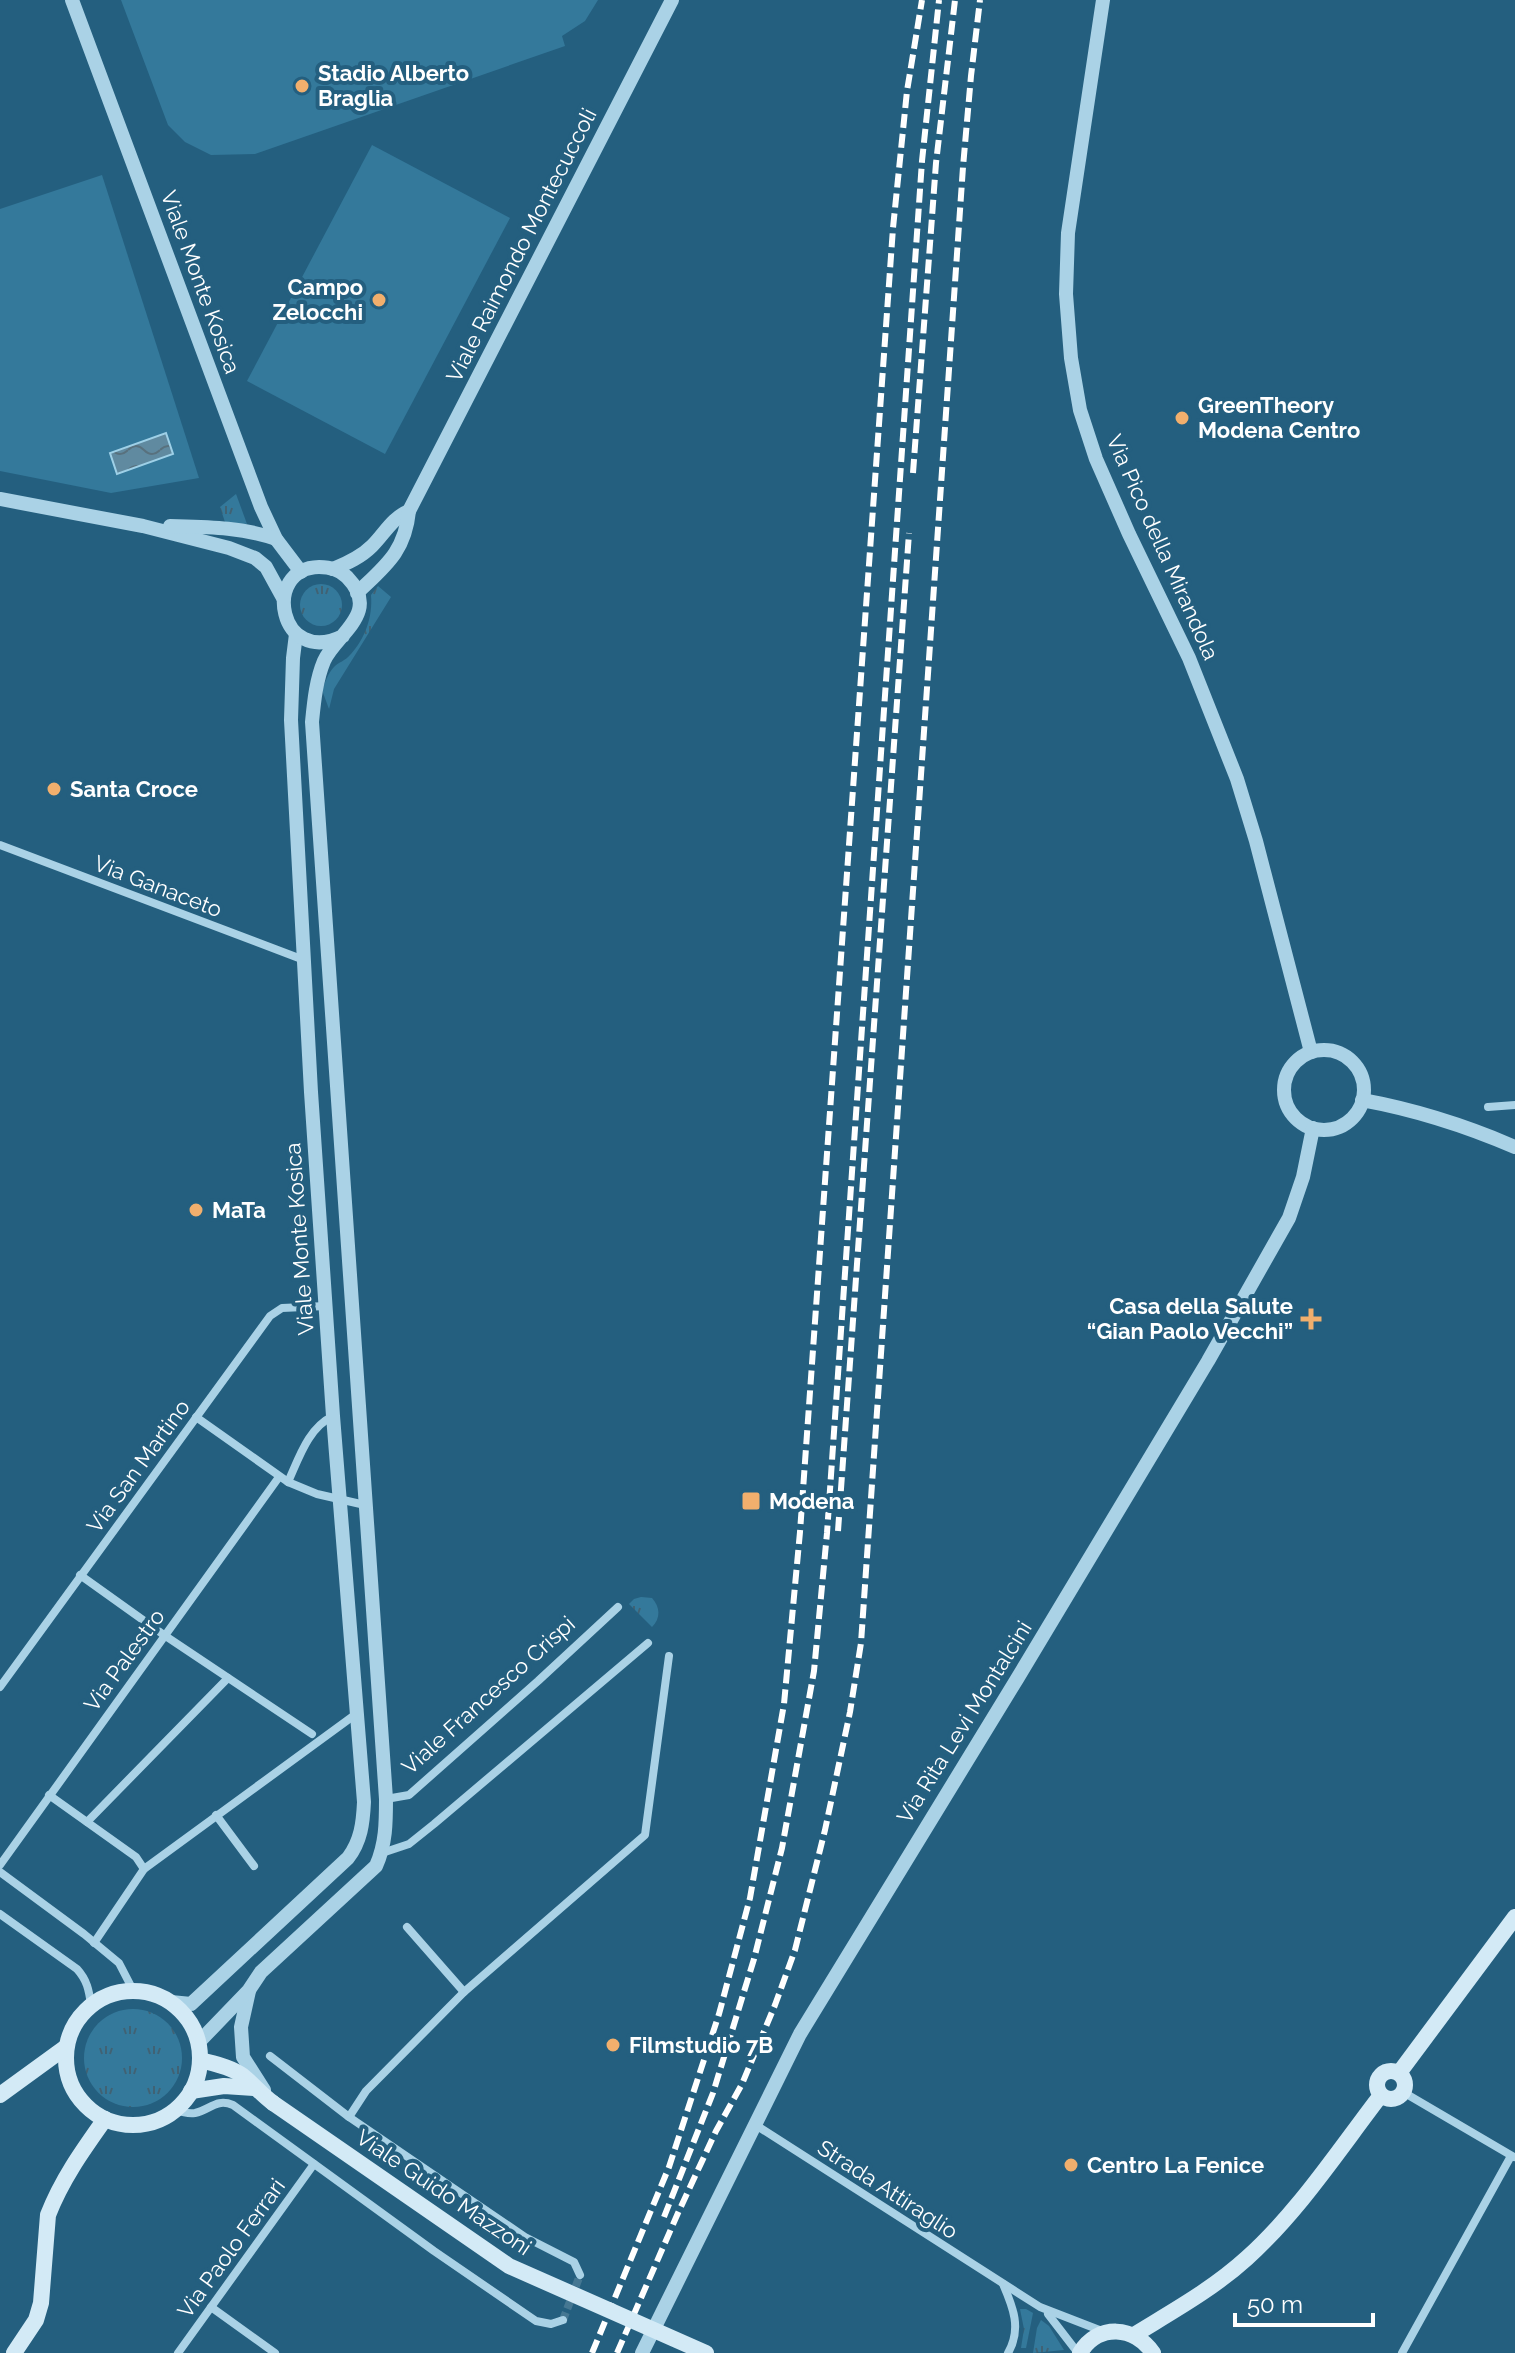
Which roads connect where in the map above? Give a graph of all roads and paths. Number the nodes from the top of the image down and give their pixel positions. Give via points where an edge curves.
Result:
1 (72, 0) edge
2 (672, 0) edge
3 (1103, 0) edge
4 (0, 499) edge
5 (409, 511) junction
6 (143, 526) junction
7 (276, 539) junction
8 (333, 569) junction
9 (301, 572) junction
10 (357, 593) junction
11 (283, 598) junction
12 (296, 634) junction
13 (343, 636) junction
14 (0, 845) edge
15 (304, 960) junction
16 (1311, 1052) junction
17 (1362, 1100) junction
18 (1515, 1105) edge
19 (1488, 1107) dead end
20 (1313, 1128) junction
21 (1515, 1147) edge
22 (326, 1306) junction
23 (333, 1416) junction
24 (196, 1417) junction
25 (279, 1477) junction
26 (288, 1482) junction
27 (339, 1499) junction
28 (365, 1505) junction
29 (80, 1575) junction
30 (618, 1607) dead end
31 (164, 1635) junction
32 (648, 1643) dead end
33 (669, 1656) dead end
34 (228, 1678) junction
35 (0, 1687) edge
36 (356, 1714) junction
37 (312, 1734) dead end
38 (49, 1795) junction
39 (386, 1799) junction
40 (216, 1815) junction
41 (87, 1822) junction
42 (382, 1853) junction
43 (0, 1865) edge
44 (254, 1866) dead end
45 (144, 1869) junction
46 (0, 1872) edge
47 (0, 1914) edge
48 (1515, 1917) edge
49 (407, 1927) dead end
50 (94, 1943) junction
51 (133, 1990) junction
52 (249, 1990) junction
53 (464, 1992) junction
54 (171, 2002) junction
55 (91, 2005) junction
56 (66, 2047) junction
57 (199, 2052) junction
58 (270, 2056) dead end
59 (1399, 2073) junction
60 (254, 2088) junction
61 (191, 2091) junction
62 (1403, 2092) junction
63 (0, 2095) edge
64 (1381, 2095) junction
65 (273, 2103) junction
66 (175, 2110) junction
67 (349, 2117) junction
68 (105, 2119) junction
69 (754, 2124) junction
70 (1513, 2157) edge
71 (314, 2164) junction
72 (580, 2275) dead end
73 (1003, 2283) junction
74 (211, 2307) junction
75 (1045, 2310) junction
76 (563, 2320) dead end
77 (1106, 2332) junction
78 (1134, 2335) junction
79 (14, 2353) edge
80 (178, 2353) edge
81 (275, 2353) edge
82 (642, 2353) edge
83 (706, 2353) edge
84 (1008, 2353) edge
85 (1079, 2353) edge
86 (1153, 2353) edge
87 (1402, 2353) edge

1 - 7 street, Viale Monte Kosica
2 - 5 street, Viale Raimondo Montecuccoli
3 - 16 street, Via Pico della Mirandola via 1068,233 1066,294 1080,410 1096,459 1189,658 1237,779
4 - 6 street
5 - 8 street, Viale Raimondo Montecuccoli via 398,515 361,556
5 - 10 street, Viale Raimondo Montecuccoli via 402,543
6 - 7 street via 222,527
6 - 11 street, Viale Monte Kosica via 255,558
7 - 9 street, Viale Monte Kosica
8 - 9 street
8 - 10 street via 348,578
9 - 11 street
10 - 13 street via 357,617
11 - 12 street, Viale Monte Kosica via 283,611
12 - 13 street via 319,643
12 - 15 street, Viale Monte Kosica via 291,720
13 - 28 street via 325,660 312,722
14 - 15 street, Via Ganaceto
15 - 22 street, Viale Monte Kosica
16 - 17 street via 1332,1051 1351,1061 1362,1079
16 - 20 street via 1287,1074 1284,1097 1294,1117
17 - 20 street via 1344,1124
17 - 21 street via 1438,1117
18 - 19 street
20 - 69 street, Via Rita Levi Montalcini via 1289,1218 1208,1361 800,2034
22 - 23 street, Viale Monte Kosica
22 - 24 street, Via San Martino via 276,1310
23 - 26 street via 313,1431
23 - 27 street, Viale Monte Kosica
24 - 25 street
24 - 29 street, Via San Martino
25 - 26 street
25 - 31 street, Via Palestro
26 - 27 street
27 - 28 street
27 - 36 street, Viale Monte Kosica
28 - 39 street
29 - 31 street
29 - 35 street, Via San Martino
30 - 39 street, Viale Francesco Crispi via 409,1795
31 - 34 street
31 - 38 street, Via Palestro
32 - 42 street via 409,1844
33 - 53 street via 645,1835
34 - 37 street
34 - 41 street
36 - 40 street
36 - 54 street, Viale Monte Kosica via 363,1823 348,1858 191,2004
38 - 41 street
38 - 43 street, Via Palestro
39 - 42 street
40 - 44 street
40 - 45 street
41 - 45 street via 136,1857
42 - 52 street via 368,1875 261,1972
45 - 50 street
46 - 50 street
47 - 55 street via 77,1969 85,1978
48 - 59 main road
49 - 53 street
50 - 51 street via 119,1963
51 - 54 main road
51 - 55 main road
52 - 57 street
52 - 65 street via 241,2027 243,2057
53 - 67 street via 366,2091
54 - 57 main road via 190,2022
55 - 56 main road via 76,2022
56 - 63 main road
56 - 68 main road via 72,2088
57 - 60 main road, Viale Guido Mazzoni via 245,2077
57 - 61 main road
58 - 67 street, Viale Guido Mazzoni
59 - 62 main road via 1405,2081
59 - 64 main road via 1381,2074 1376,2082
60 - 61 main road
60 - 65 main road, Viale Guido Mazzoni
61 - 66 main road
62 - 64 main road via 1390,2099
62 - 70 street
64 - 78 main road via 1267,2239 1209,2289
65 - 83 main road, Viale Guido Mazzoni, bridge via 509,2266
66 - 68 main road via 137,2125
66 - 71 street via 193,2114 217,2102 227,2103
67 - 72 street, Viale Guido Mazzoni via 525,2237 574,2262
68 - 79 main road via 62,2182 48,2215 41,2303
69 - 73 street, Strada Attiraglio
69 - 82 street, Via Rita Levi Montalcini
70 - 87 street
71 - 74 street, Via Paolo Ferrari
71 - 76 street via 536,2321
73 - 75 street, Strada Attiraglio
73 - 84 street via 1016,2329
74 - 80 street, Via Paolo Ferrari
74 - 81 street
75 - 77 street, Strada Attiraglio
75 - 85 street, Strada Attiraglio
77 - 78 main road
77 - 85 main road
78 - 86 main road

